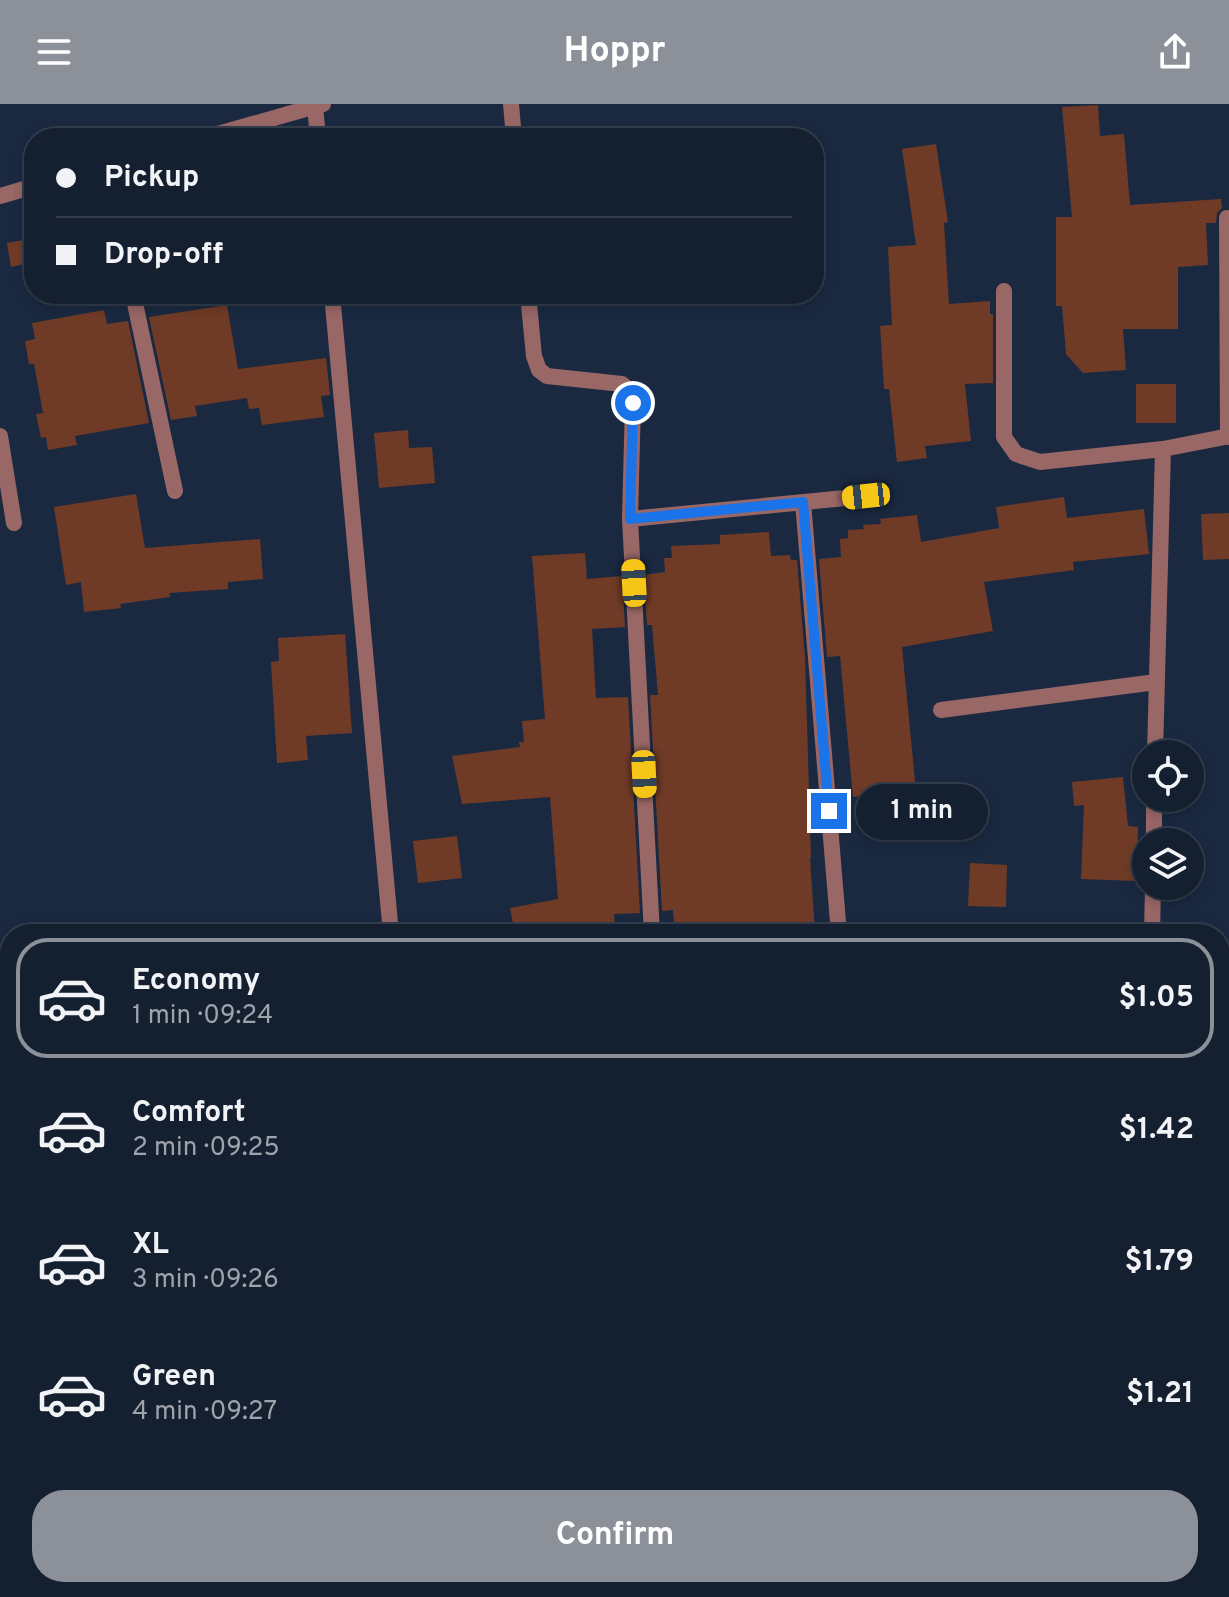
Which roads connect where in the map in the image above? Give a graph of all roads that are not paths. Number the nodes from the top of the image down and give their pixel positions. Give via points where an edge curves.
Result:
1 (511, 104) edge
2 (319, 105) edge
3 (239, 128) edge
4 (318, 128) edge
5 (513, 128) edge
6 (24, 189) edge
7 (0, 196) edge
8 (1227, 218) edge
9 (1004, 291) dead end
10 (135, 304) edge
11 (333, 304) edge
12 (529, 304) edge
13 (0, 436) edge
14 (1228, 436) edge
15 (1163, 449) junction
16 (175, 491) dead end
17 (866, 496) dead end
18 (803, 502) junction
19 (630, 519) junction
20 (14, 523) dead end
21 (1156, 682) junction
22 (941, 710) dead end
23 (1155, 740) edge
24 (1153, 900) edge
25 (390, 924) edge
26 (651, 924) edge
27 (838, 924) edge
28 (1152, 924) edge

1 - 5 street
2 - 3 street
2 - 4 street
6 - 7 street
8 - 14 street
9 - 15 street via 1004,437 1016,454 1040,462
10 - 16 street
11 - 25 street
12 - 19 street via 539,370 547,376 622,384 629,390
13 - 20 street
14 - 15 street
15 - 21 street
17 - 18 street
18 - 19 street
18 - 27 street
19 - 26 street
21 - 22 street
21 - 23 street
24 - 28 street

